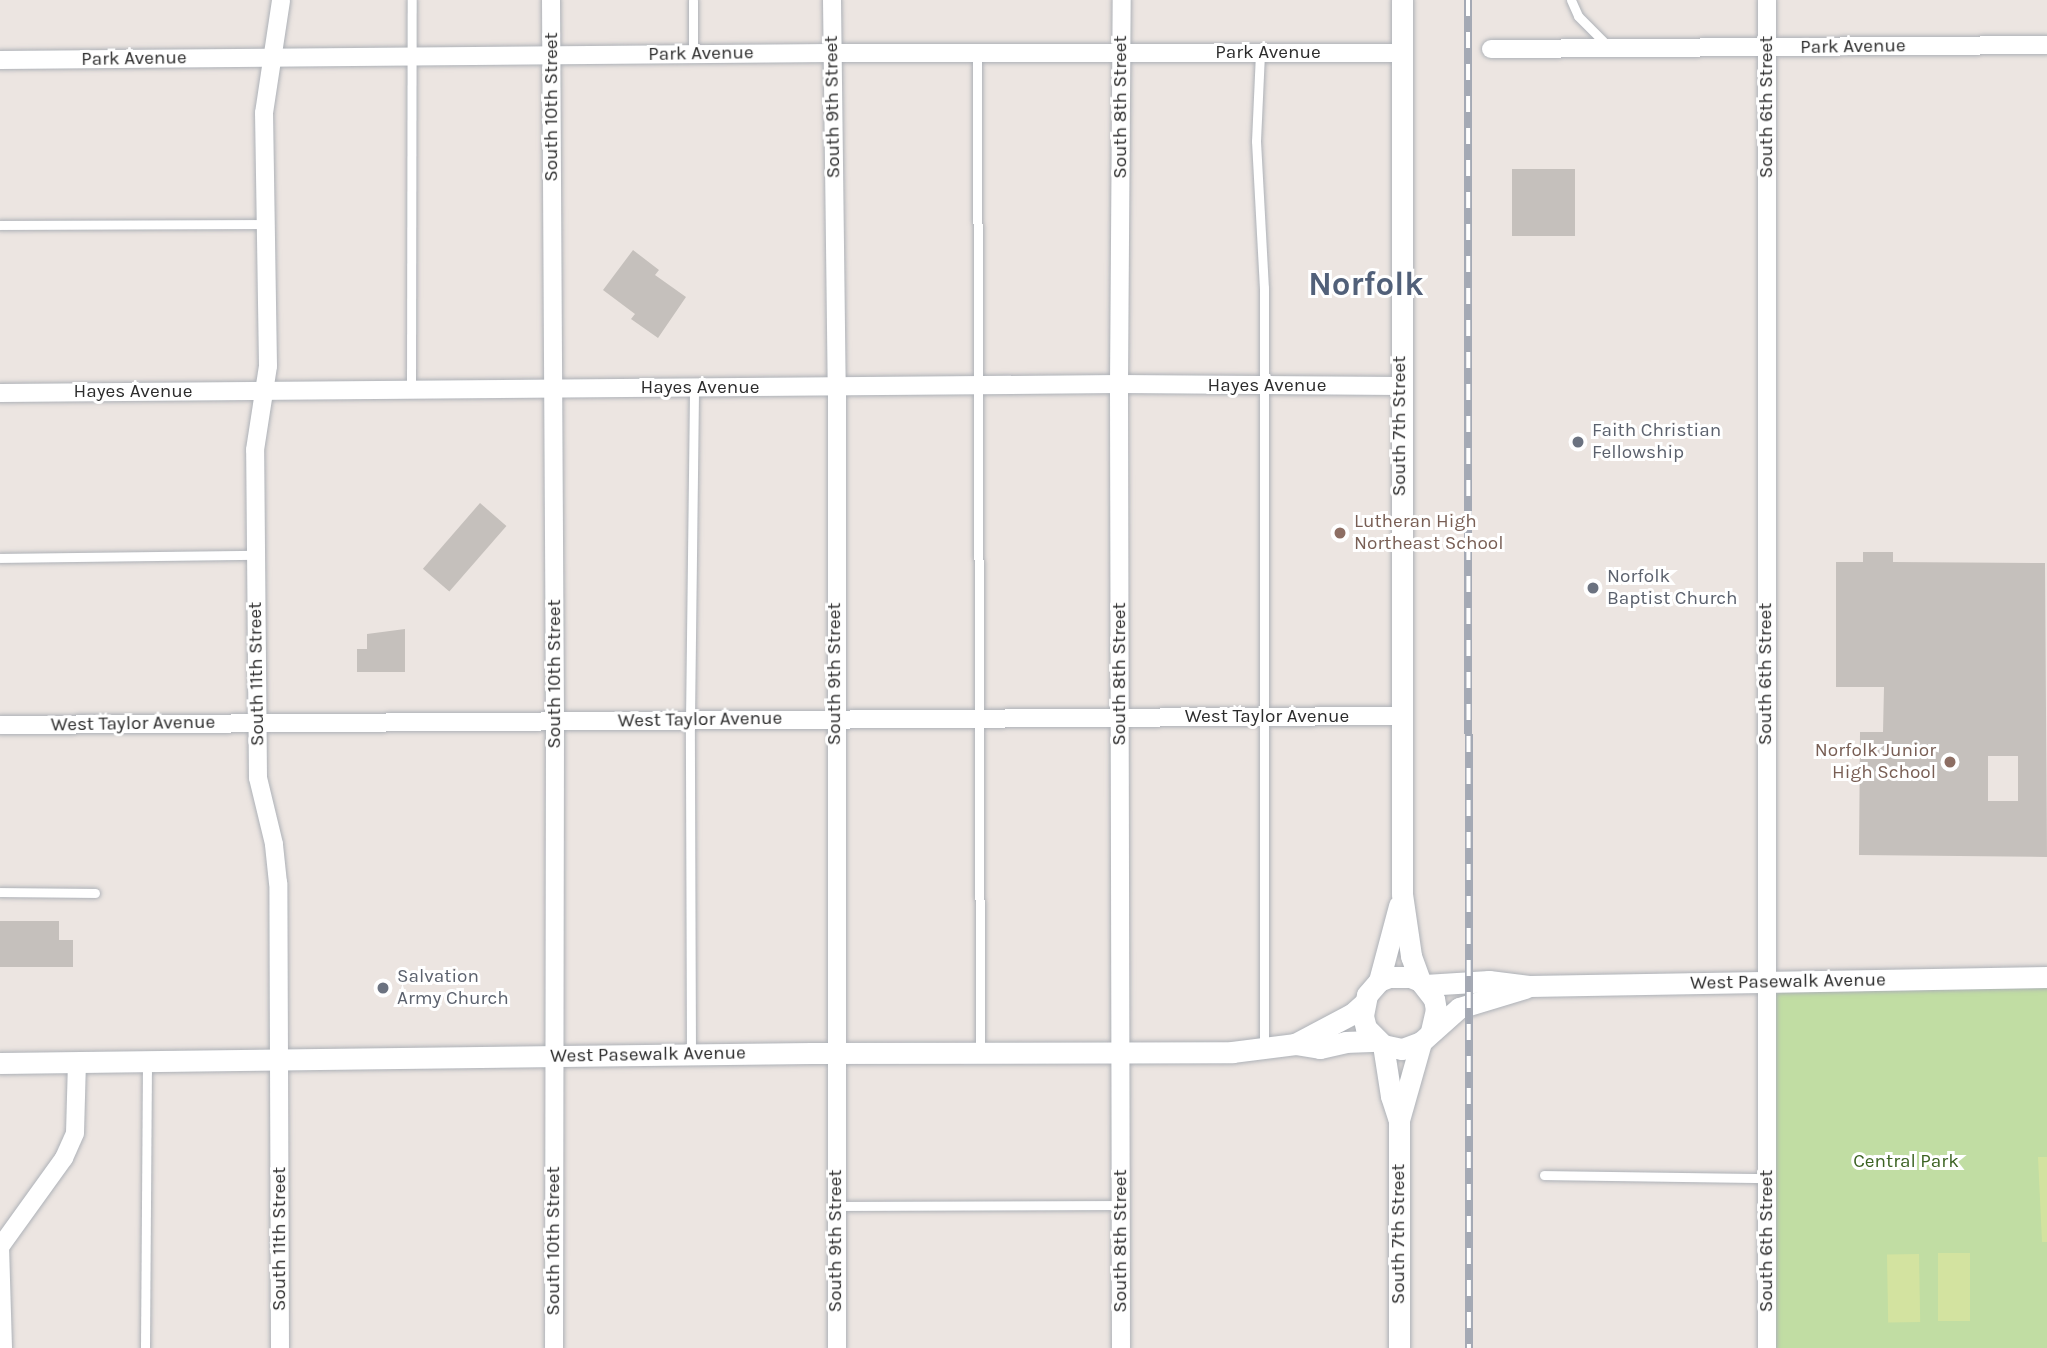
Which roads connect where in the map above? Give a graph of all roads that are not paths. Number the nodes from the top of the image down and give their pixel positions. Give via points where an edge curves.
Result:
1 (281, 0) edge
2 (412, 0) edge
3 (551, 0) edge
4 (693, 0) edge
5 (832, 0) edge
6 (1122, 0) edge
7 (1402, 0) edge
8 (1571, 0) edge
9 (1767, 0) edge
10 (2047, 45) edge
11 (1767, 48) junction
12 (1491, 49) dead end
13 (1612, 49) junction
14 (831, 53) junction
15 (977, 53) junction
16 (1260, 53) junction
17 (1402, 53) junction
18 (693, 54) junction
19 (1122, 54) junction
20 (551, 56) junction
21 (274, 58) junction
22 (413, 58) junction
23 (0, 60) edge
24 (267, 224) junction
25 (0, 225) edge
26 (1119, 384) junction
27 (978, 386) junction
28 (1400, 386) junction
29 (552, 387) junction
30 (1262, 387) junction
31 (837, 388) junction
32 (694, 389) junction
33 (411, 390) junction
34 (265, 392) junction
35 (0, 393) edge
36 (255, 555) junction
37 (0, 558) edge
38 (1263, 716) junction
39 (1401, 716) junction
40 (1120, 717) junction
41 (835, 719) junction
42 (977, 719) junction
43 (690, 720) junction
44 (258, 722) junction
45 (555, 723) junction
46 (0, 725) edge
47 (0, 892) edge
48 (95, 893) dead end
49 (1402, 894) junction
50 (2047, 977) edge
51 (1379, 981) junction
52 (1765, 982) junction
53 (1423, 983) junction
54 (1529, 986) junction
55 (1363, 1004) junction
56 (1426, 1037) junction
57 (1381, 1043) junction
58 (1295, 1044) junction
59 (1264, 1049) junction
60 (1122, 1051) junction
61 (980, 1052) junction
62 (834, 1053) junction
63 (691, 1054) junction
64 (556, 1056) junction
65 (280, 1058) junction
66 (147, 1061) junction
67 (77, 1062) junction
68 (0, 1063) edge
69 (1399, 1120) junction
70 (1544, 1175) dead end
71 (1767, 1178) junction
72 (1121, 1205) junction
73 (836, 1206) junction
74 (0, 1246) edge
75 (3, 1348) edge
76 (145, 1348) edge
77 (280, 1348) edge
78 (554, 1348) edge
79 (837, 1348) edge
80 (1121, 1348) edge
81 (1399, 1348) edge
82 (1768, 1348) edge

1 - 21 street, South 11th Street
2 - 22 lane
3 - 20 street, South 10th Street
4 - 18 lane
5 - 14 street, South 9th Street
6 - 19 street, South 8th Street
7 - 17 street, South 7th Street
8 - 13 lane via 1578,16
9 - 11 street, South 6th Street
10 - 11 street, Park Avenue
11 - 13 street, Park Avenue
11 - 52 street, South 6th Street
12 - 13 street, Park Avenue
14 - 15 street, Park Avenue
14 - 18 street, Park Avenue
14 - 31 street, South 9th Street
15 - 19 street, Park Avenue
15 - 27 lane
16 - 17 street, Park Avenue
16 - 19 street, Park Avenue
16 - 30 lane via 1256,141 1263,249
17 - 28 street, South 7th Street
18 - 20 street, Park Avenue
19 - 26 street, South 8th Street
20 - 22 street, Park Avenue
20 - 29 street, South 10th Street
21 - 22 street, Park Avenue
21 - 23 street, Park Avenue
21 - 24 street, South 11th Street via 264,113
22 - 33 lane
24 - 25 lane
24 - 34 street, South 11th Street
26 - 27 street, Hayes Avenue
26 - 30 street, Hayes Avenue
26 - 40 street, South 8th Street
27 - 31 street, Hayes Avenue
27 - 42 lane
28 - 30 street, Hayes Avenue
28 - 39 street, South 7th Street
29 - 32 street, Hayes Avenue
29 - 33 street, Hayes Avenue
29 - 45 street, South 10th Street
30 - 38 lane
31 - 32 street, Hayes Avenue
31 - 41 street, South 9th Street
32 - 43 lane
33 - 34 street, Hayes Avenue
34 - 35 street, Hayes Avenue
34 - 36 street, South 11th Street via 255,450
36 - 37 lane
36 - 44 street, South 11th Street
38 - 39 street, West Taylor Avenue
38 - 40 street, West Taylor Avenue
38 - 59 lane
39 - 49 street, South 7th Street
40 - 42 street, West Taylor Avenue
40 - 60 street, South 8th Street
41 - 42 street, West Taylor Avenue
41 - 43 street, West Taylor Avenue
41 - 62 street, South 9th Street
42 - 61 lane
43 - 45 street, West Taylor Avenue
43 - 63 lane
44 - 45 street, West Taylor Avenue
44 - 46 street, West Taylor Avenue
44 - 65 street, South 11th Street via 258,778 278,883
45 - 64 street, South 10th Street
47 - 48 lane
49 - 51 street, South 7th Street
49 - 53 street, South 7th Street via 1411,956
50 - 52 street, West Pasewalk Avenue
51 - 53 street via 1400,975
51 - 55 street
52 - 54 street, West Pasewalk Avenue
52 - 71 street, South 6th Street
53 - 54 street, West Pasewalk Avenue via 1489,981
53 - 56 street via 1436,1010
54 - 56 street, West Pasewalk Avenue via 1459,1008
55 - 57 street via 1366,1028
55 - 58 street, West Pasewalk Avenue
56 - 57 street via 1402,1049
56 - 69 street, South 7th Street
57 - 58 street, West Pasewalk Avenue via 1345,1042 1320,1048
57 - 69 street, South 7th Street
58 - 59 street, West Pasewalk Avenue
59 - 60 street, West Pasewalk Avenue
60 - 61 street, West Pasewalk Avenue
60 - 72 street, South 8th Street
61 - 62 street, West Pasewalk Avenue
62 - 63 street, West Pasewalk Avenue
62 - 73 street, South 9th Street
63 - 64 street, West Pasewalk Avenue
64 - 65 street, West Pasewalk Avenue
64 - 78 street, South 10th Street
65 - 66 street, West Pasewalk Avenue
65 - 77 street, South 11th Street
66 - 67 street, West Pasewalk Avenue
66 - 76 lane
67 - 68 street, West Pasewalk Avenue
67 - 74 street via 75,1133 41,1192
69 - 81 street, South 7th Street
70 - 71 lane
71 - 82 street, South 6th Street
72 - 73 lane
72 - 80 street, South 8th Street
73 - 79 street, South 9th Street
74 - 75 street

